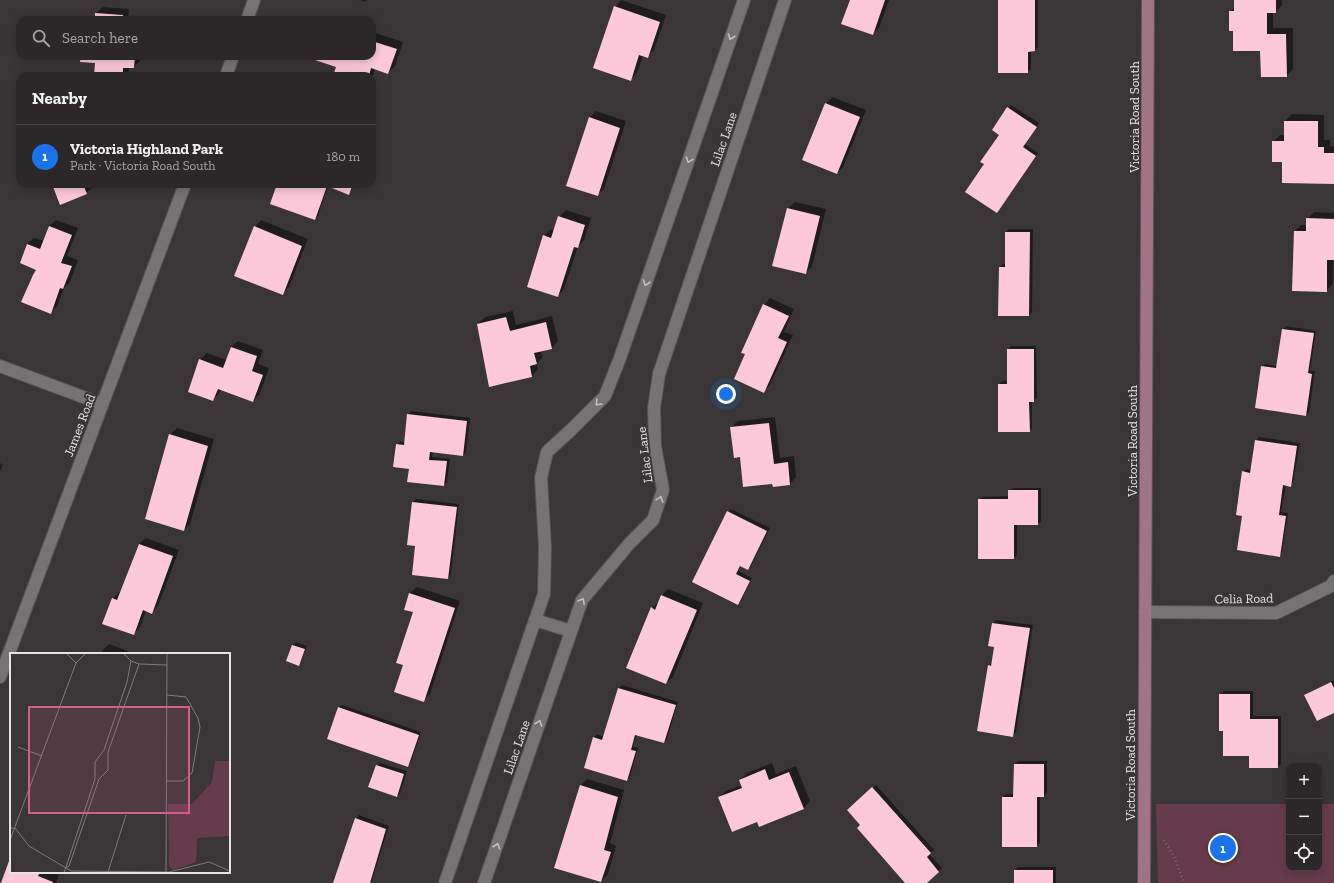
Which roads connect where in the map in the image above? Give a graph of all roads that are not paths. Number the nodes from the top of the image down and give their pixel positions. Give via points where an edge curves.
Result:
1 (254, 0) edge
2 (744, 0) edge
3 (785, 0) edge
4 (1148, 0) edge
5 (248, 16) edge
6 (232, 60) edge
7 (227, 72) edge
8 (183, 188) edge
9 (0, 366) edge
10 (102, 404) junction
11 (1334, 581) edge
12 (1145, 612) junction
13 (535, 620) junction
14 (571, 631) junction
15 (0, 677) edge
16 (445, 883) edge
17 (484, 883) edge
18 (1144, 883) edge

1 - 5 street
2 -> 13 street, Lilac Lane via 605,396 547,452 541,478 545,547 544,594
14 -> 3 street, Lilac Lane via 582,600 629,544 653,520 663,490 655,446 654,408 659,374
4 - 12 street, Victoria Road South
6 - 7 street
8 - 10 street, James Road
9 - 10 street
10 - 15 street, James Road
11 - 12 street, Celia Road via 1331,586 1276,613
12 - 18 street, Victoria Road South
13 - 14 street
13 - 16 street, Lilac Lane
17 -> 14 street, Lilac Lane

